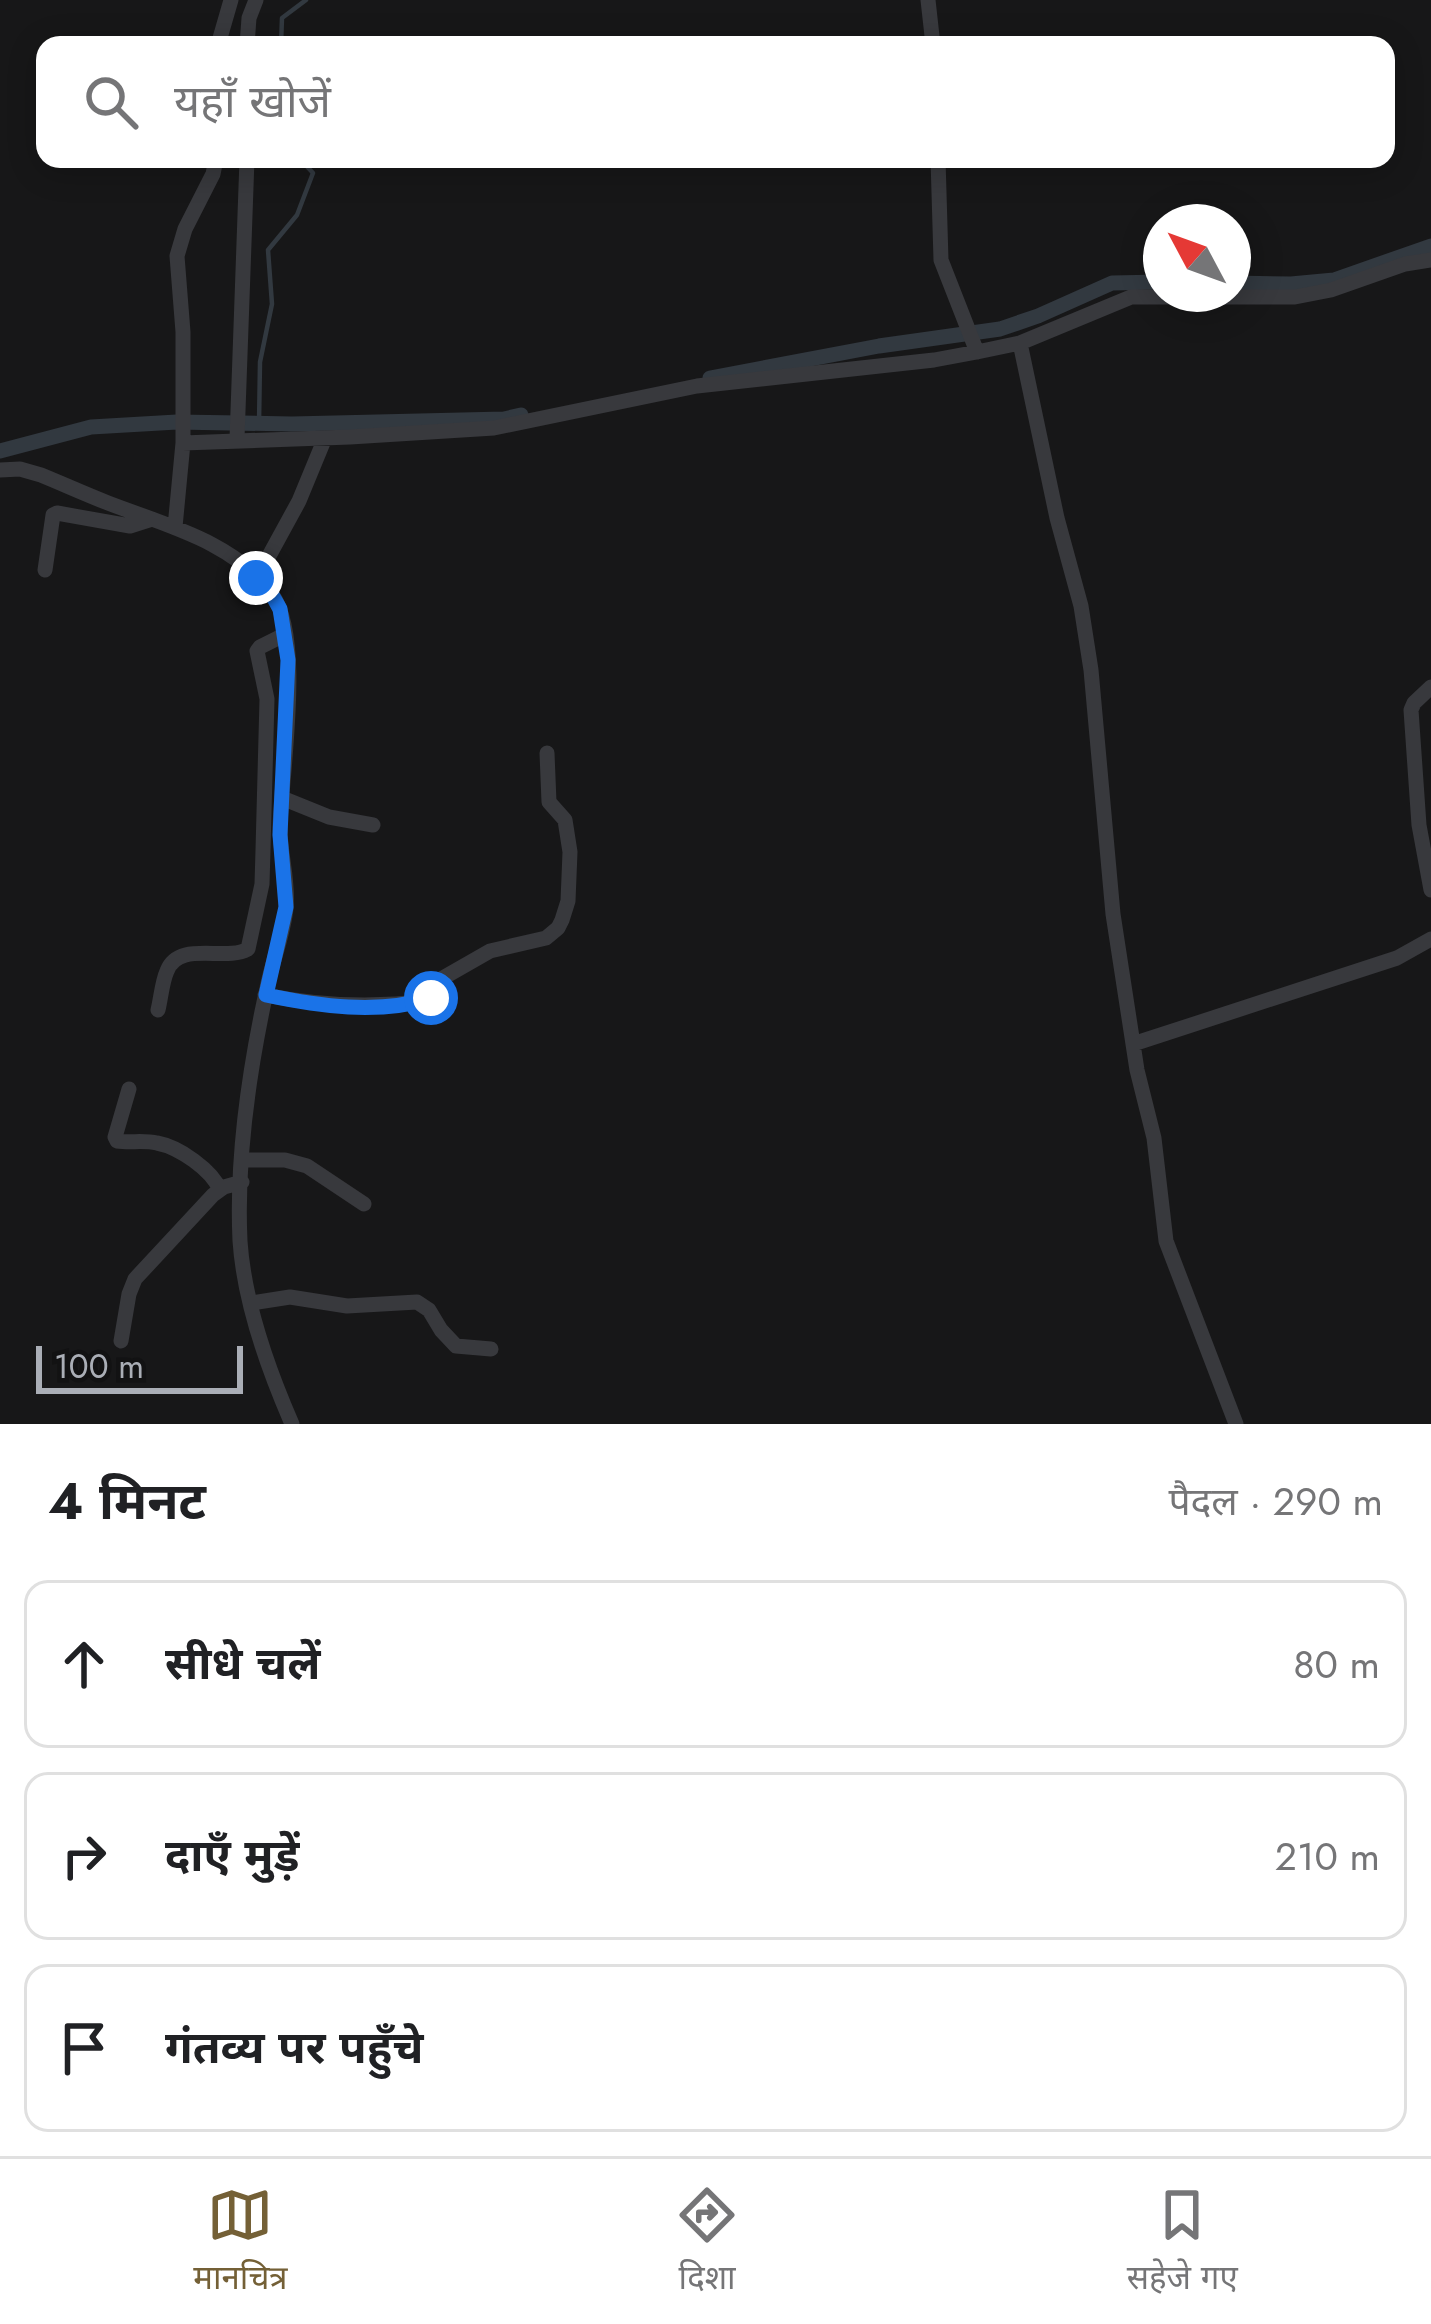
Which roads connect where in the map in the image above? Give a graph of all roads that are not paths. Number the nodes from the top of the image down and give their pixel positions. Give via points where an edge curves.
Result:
1 (231, 0) edge
2 (256, 0) edge
3 (928, 0) edge
4 (221, 36) edge
5 (248, 36) edge
6 (932, 36) edge
7 (214, 168) edge
8 (248, 168) edge
9 (938, 168) edge
10 (1431, 260) edge
11 (973, 341) junction
12 (1020, 343) junction
13 (237, 430) junction
14 (325, 438) junction
15 (183, 440) junction
16 (0, 470) edge
17 (152, 519) junction
18 (175, 527) junction
19 (46, 570) dead end
20 (256, 578) junction
21 (284, 635) junction
22 (1431, 687) edge
23 (547, 754) dead end
24 (282, 798) junction
25 (373, 825) dead end
26 (1431, 890) edge
27 (1431, 939) edge
28 (266, 995) junction
29 (158, 1010) dead end
30 (1133, 1044) junction
31 (129, 1089) dead end
32 (243, 1160) junction
33 (242, 1182) junction
34 (220, 1190) junction
35 (364, 1204) dead end
36 (252, 1304) junction
37 (121, 1342) dead end
38 (491, 1349) dead end
39 (292, 1424) edge
40 (1235, 1424) edge

1 - 4 street
2 - 5 street
3 - 6 street
7 - 15 street via 177,256
8 - 13 street
9 - 11 street via 941,260
10 - 12 street via 1295,296 1131,297
11 - 12 street
11 - 14 street via 887,366 697,386 494,428
12 - 30 street via 1082,606
13 - 14 street
13 - 15 street
14 - 20 street
15 - 18 street
16 - 17 street via 28,470
17 - 18 street
17 - 19 street via 130,526 56,513
18 - 20 street via 228,553
20 - 21 street via 276,602
21 - 24 street
21 - 29 street via 257,652 266,688 264,831 248,949 174,960
22 - 26 street via 1412,707 1411,729
23 - 28 street via 549,802 565,820 571,866 566,912 550,935 490,951 441,979 427,1000 344,1006
24 - 25 street
24 - 28 street via 286,907
27 - 30 street via 1397,958
28 - 32 street
30 - 40 street via 1166,1241
31 - 34 street via 117,1141 169,1147 213,1174
32 - 33 street
32 - 35 street via 307,1166
33 - 34 street
33 - 36 street via 240,1239
34 - 37 street via 135,1279
36 - 38 street via 290,1297 347,1306 415,1301 456,1346
36 - 39 street

